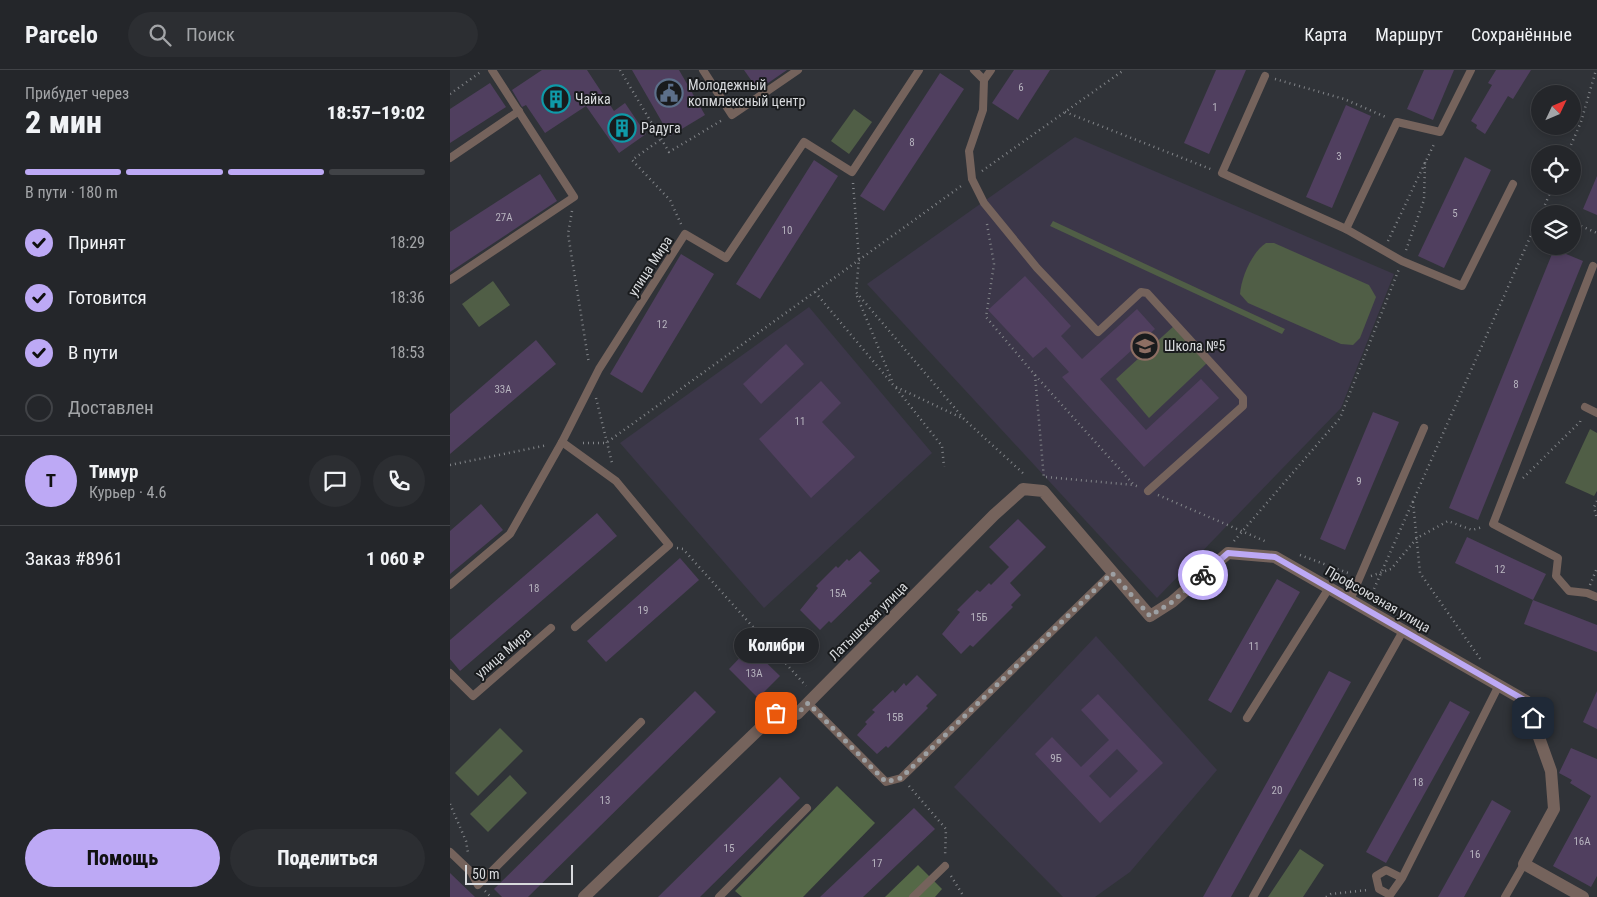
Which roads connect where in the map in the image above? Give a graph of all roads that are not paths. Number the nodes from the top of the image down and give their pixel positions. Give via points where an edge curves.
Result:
1 (492, 70) edge
2 (703, 70) edge
3 (798, 70) edge
4 (919, 70) edge
5 (974, 70) edge
6 (991, 70) edge
7 (1471, 70) edge
8 (1265, 76) road end
9 (984, 80) junction
10 (519, 111) junction
11 (450, 158) edge
12 (1513, 184) dead end
13 (1346, 229) junction
14 (1593, 266) dead end
15 (450, 280) edge
16 (1584, 407) road end
17 (1597, 412) edge
18 (1424, 428) dead end
19 (562, 442) junction
20 (1043, 491) joint
21 (1148, 491) road end
22 (1112, 573) junction
23 (450, 585) edge
24 (1329, 588) junction
25 (1597, 597) edge
26 (1350, 600) junction
27 (575, 627) dead end
28 (551, 628) dead end
29 (1402, 631) junction
30 (450, 673) edge
31 (1499, 685) junction
32 (811, 700) junction
33 (1247, 718) dead end
34 (641, 722) dead end
35 (808, 808) dead end
36 (450, 852) edge
37 (1524, 864) junction
38 (945, 866) road end
39 (1402, 878) junction
40 (584, 897) edge
41 (719, 897) edge
42 (913, 897) edge
43 (1253, 897) edge
44 (1505, 897) edge
45 (1583, 897) edge

1 - 10 lane
2 - 3 lane via 732,115
4 - 19 lane, улица Мира via 852,172 804,142 726,258 685,234 592,383
5 - 9 lane
6 - 9 lane
7 - 13 lane via 1440,132 1397,122
8 - 13 lane via 1222,174
9 - 21 lane via 984,110 969,151 972,179 984,203 1037,268 1098,332 1141,292 1147,293 1243,398 1243,406
10 - 11 lane
10 - 15 lane via 574,197
12 - 13 lane via 1462,286 1402,260
14 - 25 lane via 1493,524 1558,558 1556,576 1569,591
16 - 17 lane
18 - 26 lane
19 - 23 lane, улица Мира via 510,534
19 - 27 lane via 616,481 669,545
20 - 22 street, Профсоюзная улица
20 - 32 street, Латышская улица via 1023,489
22 - 24 street, Профсоюзная улица via 1150,616 1172,602 1228,553 1275,557
22 - 32 lane via 901,778 886,782
24 - 26 street, Профсоюзная улица
24 - 33 lane
26 - 29 street, Профсоюзная улица
28 - 30 lane, улица Мира via 473,696
29 - 31 street, Профсоюзная улица
29 - 43 lane
31 - 37 street, Профсоюзная улица via 1526,701 1551,771 1554,809
31 - 39 lane
32 - 40 street, Латышская улица via 797,714 776,713
34 - 36 lane via 478,884 472,872
35 - 41 lane
37 - 44 lane
37 - 45 street
38 - 42 lane
39 - 39 lane via 1390,895 1379,889 1376,876 1386,870

